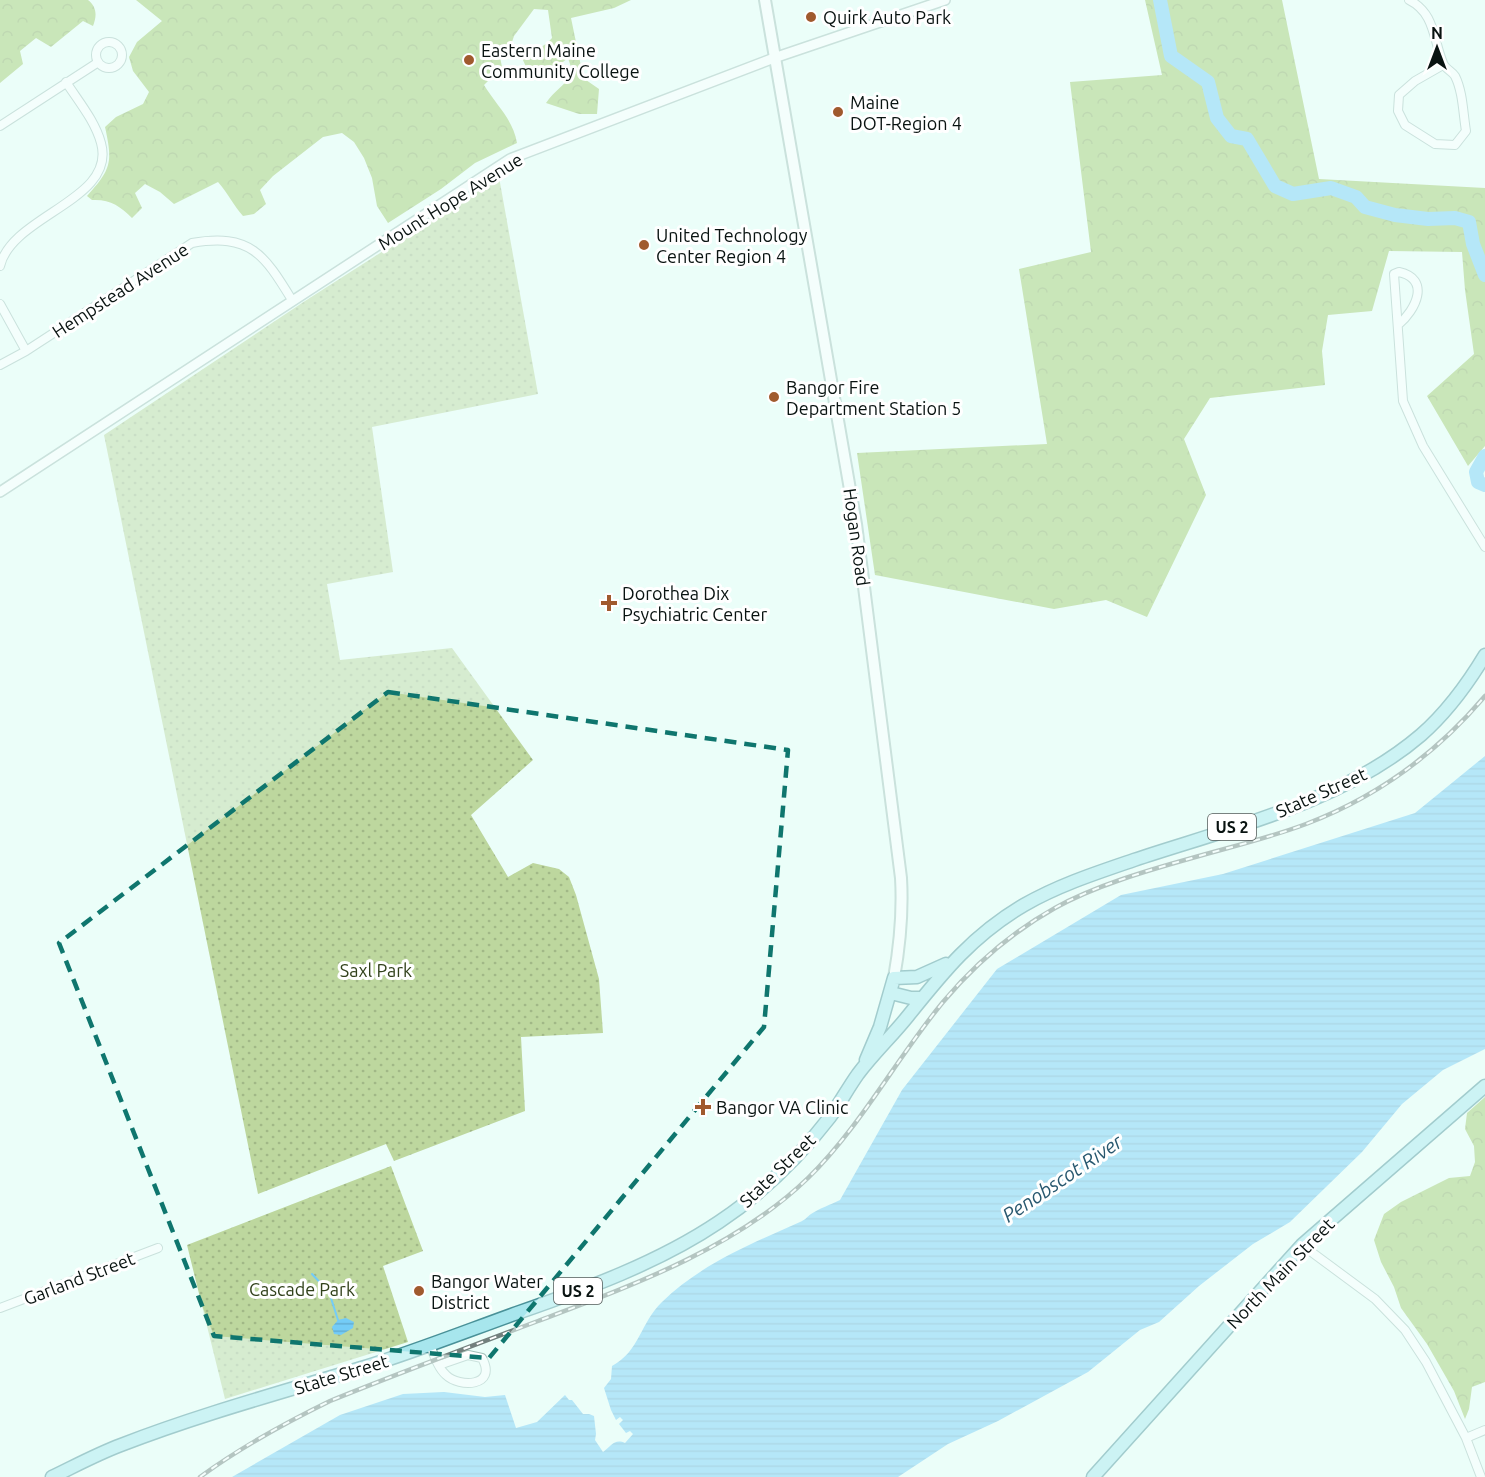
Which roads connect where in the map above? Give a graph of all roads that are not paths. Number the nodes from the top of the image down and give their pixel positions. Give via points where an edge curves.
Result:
1 (765, 0) edge
2 (945, 0) edge
3 (1409, 0) edge
4 (774, 58) junction
5 (97, 63) dead end
6 (1443, 65) junction
7 (66, 82) junction
8 (0, 126) edge
9 (0, 266) edge
10 (292, 300) junction
11 (0, 304) edge
12 (1398, 325) junction
13 (26, 351) junction
14 (0, 365) edge
15 (0, 492) edge
16 (1485, 547) edge
17 (1485, 655) edge
18 (952, 961) junction
19 (894, 978) junction
20 (891, 993) junction
21 (922, 998) junction
22 (860, 1071) junction
23 (1485, 1086) edge
24 (1302, 1245) junction
25 (158, 1248) dead end
26 (0, 1308) edge
27 (430, 1345) junction
28 (439, 1365) junction
29 (1485, 1430) edge
30 (1466, 1438) junction
31 (52, 1477) edge
32 (1093, 1477) edge
33 (1481, 1477) edge

1 - 4 main road, Hogan Road
2 - 4 street, Mount Hope Avenue
3 - 6 street via 1429,17
4 - 10 street, Mount Hope Avenue via 510,159
4 - 19 main road, Hogan Road via 856,524 901,878 903,910
5 - 7 street
6 - 6 street via 1454,75 1462,100 1466,131 1455,145 1435,144 1405,125 1398,111 1399,95
7 - 8 street
7 - 9 street via 96,128 102,146 99,169 77,196 19,235
10 - 13 street, Hempstead Avenue via 274,270 254,249 222,240 192,243
10 - 15 street, Mount Hope Avenue
11 - 13 street
12 - 12 street via 1394,274 1399,272 1410,274 1418,292 1410,313
12 - 16 street via 1403,401 1423,446
13 - 14 street, Hempstead Avenue
17 - 18 main road, State Street / US 2 via 1465,687 1422,734 1358,778 1297,806 1066,884 1020,908
18 - 19 main road via 917,977
18 - 21 main road, State Street / US 2
19 - 20 main road, Hogan Road
20 - 21 main road
20 - 22 main road, Hogan Road
21 - 22 main road, State Street / US 2
22 - 27 main road, State Street / US 2 via 806,1146 762,1189 717,1224 597,1283
23 - 24 main road, North Main Street
24 - 30 street via 1375,1299 1405,1330
24 - 32 main road, North Main Street
25 - 26 street, Garland Street
27 - 28 street
27 - 31 main road, State Street / US 2 via 181,1423 117,1446
28 - 28 street via 453,1381 482,1380 487,1375 486,1365 478,1356 468,1355
29 - 30 street
30 - 33 street

